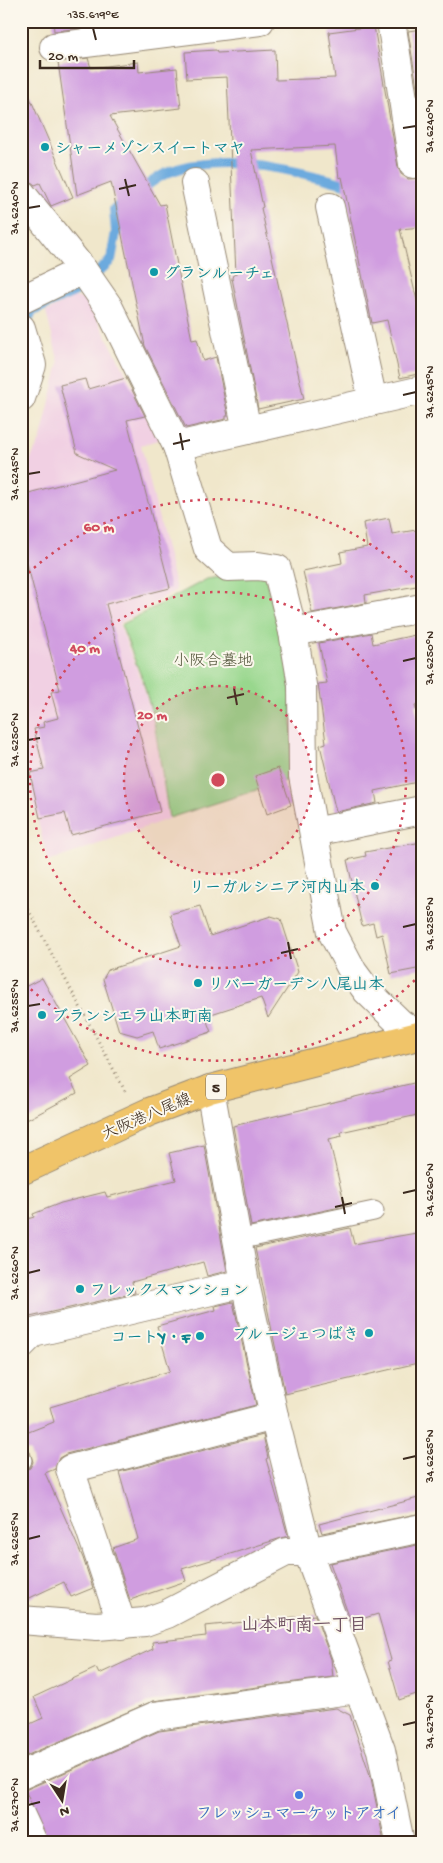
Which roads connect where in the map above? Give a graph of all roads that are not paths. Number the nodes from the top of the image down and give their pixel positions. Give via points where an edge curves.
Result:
1 (260, 21) edge
2 (391, 21) edge
3 (54, 47) dead end
4 (422, 162) edge
5 (195, 184) dead end
6 (21, 193) edge
7 (330, 207) dead end
8 (83, 270) junction
9 (21, 300) edge
10 (21, 328) edge
11 (422, 390) edge
12 (21, 398) edge
13 (373, 401) junction
14 (247, 430) junction
15 (177, 446) junction
16 (422, 608) edge
17 (293, 632) junction
18 (422, 810) edge
19 (314, 832) junction
20 (420, 1036) edge
21 (210, 1089) junction
22 (21, 1171) edge
23 (374, 1211) dead end
24 (238, 1240) junction
25 (245, 1283) junction
26 (21, 1346) edge
27 (274, 1416) junction
28 (422, 1528) edge
29 (308, 1552) junction
30 (21, 1620) edge
31 (122, 1625) junction
32 (358, 1689) junction
33 (21, 1775) edge
34 (21, 1816) edge
35 (33, 1842) edge
36 (400, 1842) edge

1 - 3 street
2 - 4 street via 413,164
5 - 14 street
6 - 8 street
7 - 13 street
8 - 9 street
8 - 15 street via 108,306
10 - 12 street via 32,365
11 - 13 street
13 - 14 street
14 - 15 street
15 - 17 street via 208,549 228,567 277,569
16 - 17 street
17 - 19 street via 302,685 303,776
18 - 19 street
19 - 20 street via 332,932 342,952 378,1002
20 - 21 main road, 大阪港八尾線 / 5
21 - 22 main road, 大阪港八尾線 / 5 via 149,1112
21 - 24 street
23 - 24 lane
24 - 25 street
25 - 26 street via 33,1333
25 - 27 street
27 - 29 street
27 - 31 street via 70,1469
28 - 29 street
29 - 31 street via 286,1552 167,1614 145,1622
29 - 32 street
30 - 31 street
32 - 33 street via 155,1716
32 - 36 street via 381,1750
34 - 35 street

